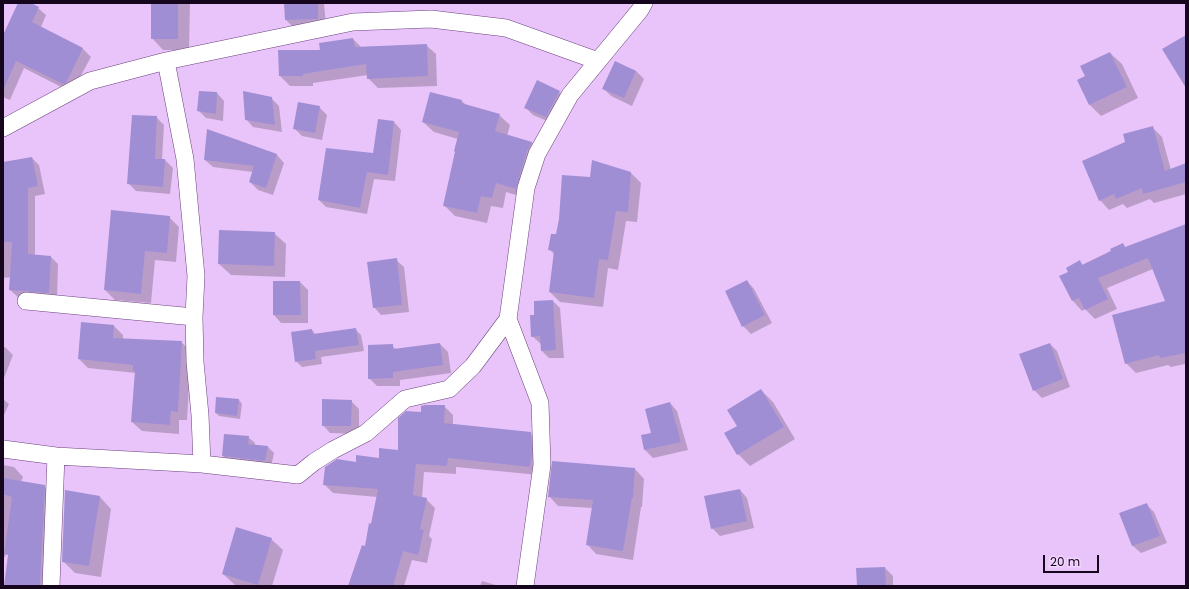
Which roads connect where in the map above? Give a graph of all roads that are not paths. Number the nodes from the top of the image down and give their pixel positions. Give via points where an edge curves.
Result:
1 (644, 3) edge
2 (166, 61) junction
3 (598, 61) junction
4 (3, 128) edge
5 (26, 300) dead end
6 (194, 317) junction
7 (508, 319) junction
8 (3, 449) edge
9 (56, 456) junction
10 (202, 464) junction
11 (52, 586) edge
12 (525, 586) edge

1 - 3 street
2 - 3 street via 353,22 431,19 506,28
2 - 4 street via 90,81
2 - 6 street via 185,159 196,276
3 - 7 street via 570,94 537,154 526,188
5 - 6 street
6 - 10 street
7 - 10 street via 473,366 449,389 405,399 366,433 333,450 298,475
7 - 12 street via 540,403 542,465
8 - 9 street
9 - 10 street
9 - 11 street

